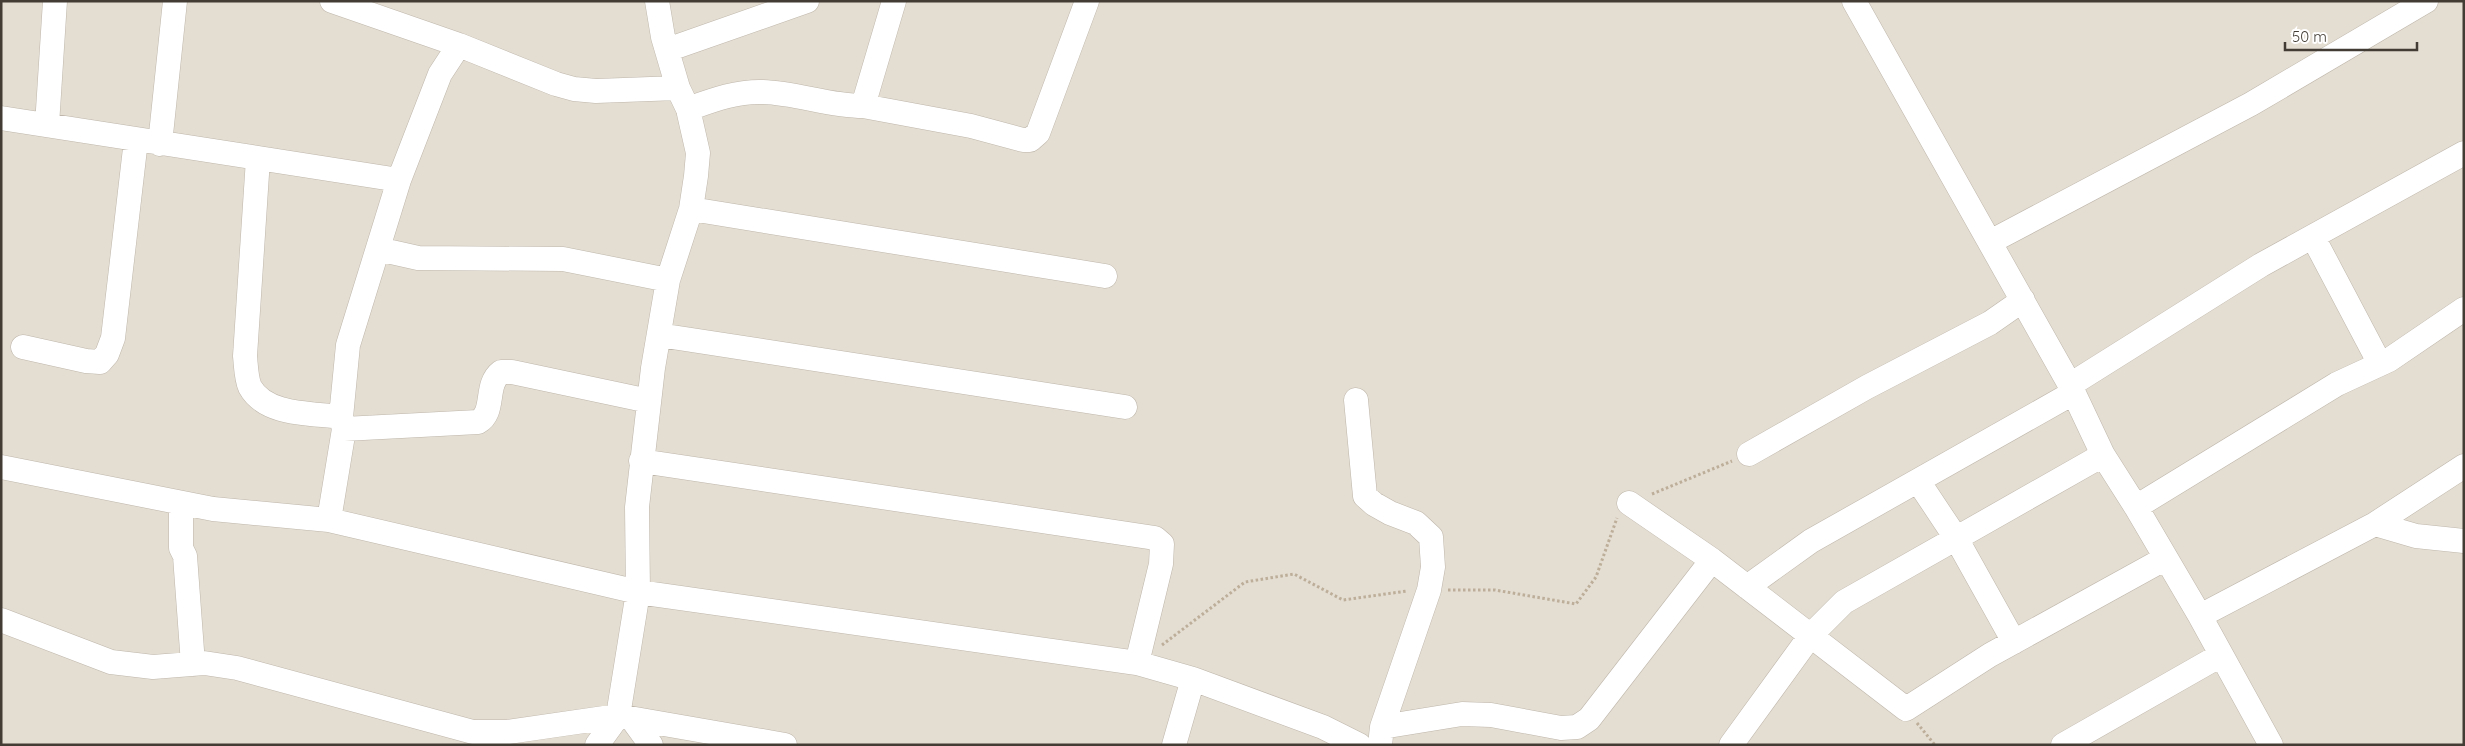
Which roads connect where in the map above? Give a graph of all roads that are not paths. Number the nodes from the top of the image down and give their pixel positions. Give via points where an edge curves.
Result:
1 (55, 1) edge
2 (175, 1) edge
3 (332, 1) edge
4 (657, 1) edge
5 (807, 1) edge
6 (894, 1) edge
7 (1087, 1) edge
8 (1854, 1) edge
9 (2426, 1) edge
10 (459, 45) junction
11 (667, 50) junction
12 (683, 98) junction
13 (863, 106) junction
14 (1, 118) edge
15 (47, 125) junction
16 (136, 140) junction
17 (160, 144) junction
18 (2464, 154) edge
19 (258, 159) junction
20 (399, 180) junction
21 (691, 210) junction
22 (2313, 237) junction
23 (1990, 242) junction
24 (378, 249) junction
25 (1105, 276) dead end
26 (668, 280) junction
27 (2023, 300) junction
28 (2464, 309) edge
29 (659, 334) junction
30 (23, 347) dead end
31 (2380, 364) junction
32 (2072, 389) junction
33 (1356, 400) dead end
34 (649, 401) junction
35 (1126, 406) dead end
36 (342, 423) junction
37 (1749, 454) dead end
38 (2103, 455) junction
39 (641, 461) junction
40 (2464, 466) edge
41 (1, 467) edge
42 (1918, 481) junction
43 (181, 503) junction
44 (1629, 503) dead end
45 (2136, 506) junction
46 (329, 520) junction
47 (2374, 524) junction
48 (1956, 538) junction
49 (2464, 541) edge
50 (2166, 558) junction
51 (1712, 560) junction
52 (1747, 587) junction
53 (638, 592) junction
54 (2200, 616) junction
55 (1, 620) edge
56 (1812, 635) junction
57 (2014, 642) junction
58 (2221, 655) junction
59 (1137, 663) junction
60 (192, 664) junction
61 (1193, 679) junction
62 (625, 717) junction
63 (1381, 736) edge
64 (596, 745) edge
65 (652, 745) edge
66 (785, 745) edge
67 (1174, 745) edge
68 (1359, 745) edge
69 (1731, 745) edge
70 (2063, 745) edge
71 (2270, 745) edge

1 - 15 street
2 - 17 street
3 - 10 street
4 - 11 street
5 - 11 street
6 - 13 street
7 - 13 street via 1038,133 1030,140
8 - 23 street
9 - 23 street via 2250,104
10 - 12 street via 574,89
10 - 20 street via 440,74
11 - 12 street
12 - 13 street via 764,92
12 - 21 street via 698,153
14 - 15 street
15 - 16 street
16 - 17 street
16 - 30 street via 112,338 107,354 100,362 86,361
17 - 19 street
18 - 22 street
19 - 20 street
19 - 36 street via 245,356 250,386 274,407
20 - 24 street
21 - 25 street
21 - 26 street
22 - 31 street
22 - 32 street via 2261,265
23 - 27 street
24 - 26 street via 418,258 563,259
24 - 36 street via 348,346
26 - 29 street
27 - 32 street
27 - 37 street via 1990,323
28 - 31 street
29 - 34 street
29 - 35 street
31 - 45 street via 2337,384
32 - 38 street
32 - 42 street
33 - 63 street via 1365,496 1390,513 1416,522 1431,537 1433,567 1429,590
34 - 36 street via 500,372 493,382 484,419 478,422
34 - 39 street
36 - 46 street
38 - 45 street
38 - 48 street
39 - 53 street via 637,507
39 - 59 street via 1155,538 1162,544 1161,564
40 - 47 street
41 - 43 street
42 - 48 street
42 - 52 street via 1811,541
43 - 46 street
43 - 60 street via 181,548 185,556
44 - 51 street
45 - 50 street
46 - 53 street
47 - 49 street via 2416,536
47 - 54 street
48 - 56 street via 1844,602
48 - 57 street
50 - 54 street
50 - 57 street
51 - 52 street
51 - 63 street via 1589,719 1577,727 1561,728 1491,715 1462,714
52 - 56 street
53 - 59 street
53 - 62 street
54 - 58 street
55 - 60 street via 112,662 153,667
56 - 57 street via 1906,709
56 - 69 street
58 - 70 street
58 - 71 street
59 - 61 street
60 - 62 street via 237,668 473,732 508,732
61 - 67 street
61 - 68 street via 1323,727
62 - 64 street
62 - 65 street
62 - 66 street

